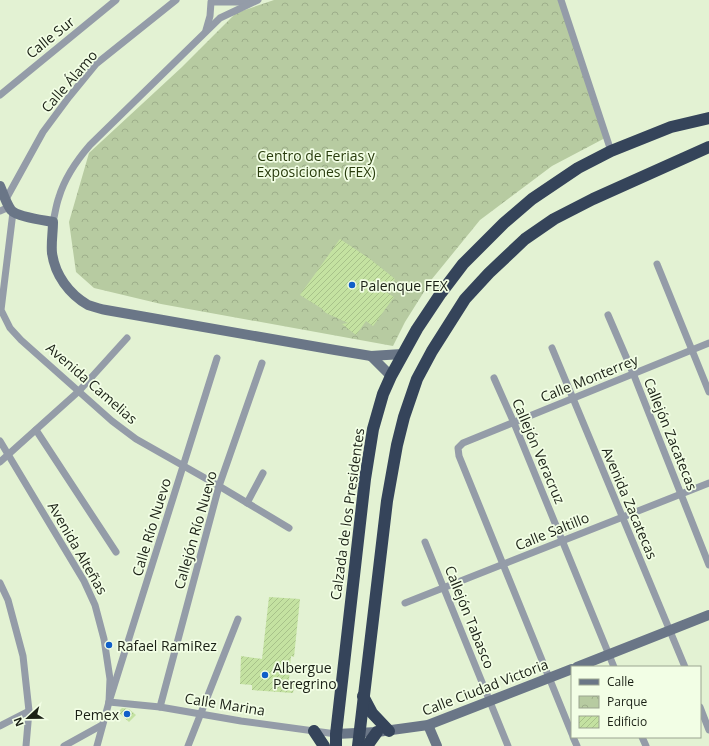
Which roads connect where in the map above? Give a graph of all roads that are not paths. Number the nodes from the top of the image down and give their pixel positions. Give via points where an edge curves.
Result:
1 (116, 0) edge
2 (176, 0) edge
3 (561, 0) edge
4 (210, 1) edge
5 (255, 1) edge
6 (220, 18) junction
7 (205, 32) junction
8 (0, 95) edge
9 (709, 118) edge
10 (709, 147) edge
11 (611, 151) junction
12 (0, 186) edge
13 (7, 207) edge
14 (53, 222) junction
15 (657, 264) dead end
16 (608, 315) dead end
17 (128, 338) dead end
18 (709, 343) edge
19 (552, 348) dead end
20 (692, 350) junction
21 (402, 354) junction
22 (371, 356) junction
23 (217, 358) dead end
24 (262, 363) dead end
25 (633, 373) junction
26 (391, 376) junction
27 (494, 378) dead end
28 (79, 391) junction
29 (709, 392) edge
30 (573, 398) junction
31 (514, 422) junction
32 (36, 430) junction
33 (0, 441) edge
34 (8, 455) junction
35 (0, 462) edge
36 (183, 466) junction
37 (263, 474) dead end
38 (709, 483) edge
39 (219, 486) junction
40 (681, 494) junction
41 (247, 503) junction
42 (622, 517) junction
43 (289, 528) dead end
44 (562, 541) junction
45 (425, 542) dead end
46 (116, 552) dead end
47 (502, 564) junction
48 (709, 565) edge
49 (0, 583) edge
50 (443, 588) junction
51 (8, 600) junction
52 (405, 603) dead end
53 (0, 604) edge
54 (709, 615) edge
55 (238, 619) dead end
56 (670, 630) junction
57 (609, 654) junction
58 (579, 666) edge
59 (614, 666) edge
60 (684, 666) edge
61 (571, 669) edge
62 (550, 678) junction
63 (363, 696) junction
64 (110, 702) junction
65 (490, 702) junction
66 (160, 707) junction
67 (701, 710) edge
68 (30, 711) junction
69 (200, 713) junction
70 (102, 725) junction
71 (428, 725) junction
72 (0, 726) edge
73 (709, 730) edge
74 (314, 731) junction
75 (571, 731) edge
76 (383, 732) junction
77 (359, 733) junction
78 (336, 734) junction
79 (26, 746) edge
80 (64, 746) edge
81 (97, 746) edge
82 (188, 746) edge
83 (324, 746) edge
84 (336, 746) edge
85 (358, 746) edge
86 (367, 746) edge
87 (437, 746) edge
88 (508, 746) edge

1 - 8 street, Calle Sur
2 - 13 street, Calle Álamo via 96,64 69,97 43,132
3 - 11 street
4 - 5 street
4 - 6 street
4 - 7 street via 210,16
5 - 6 street
6 - 7 street
7 - 14 street via 90,145 67,178
9 - 11 highway, Calzada de los Presidentes via 671,127
10 - 63 highway via 593,199 525,239 465,299 432,351 417,379 396,445 386,501
11 - 21 highway, Calzada de los Presidentes via 578,168 532,199 504,222 463,264
12 - 13 street
13 - 14 street via 18,214
13 - 28 street, Avenida Camelias via 2,302 4,318 21,340
14 - 22 street via 52,252 55,267 74,295 90,305 161,320
15 - 20 street
16 - 25 street, Callejón Zacatecas
17 - 28 street
18 - 20 street, Calle Monterrey
19 - 30 street, Avenida Zacatecas
20 - 25 street, Calle Monterrey
20 - 29 street
21 - 22 street
21 - 26 highway, Calzada de los Presidentes
22 - 26 street
23 - 36 street, Calle Río Nuevo
24 - 39 street, Callejón Río Nuevo
25 - 30 street, Calle Monterrey
25 - 40 street, Callejón Zacatecas
26 - 78 highway, Calzada de los Presidentes via 373,430 365,479
27 - 31 street, Callejón Veracruz
28 - 32 street
28 - 36 street, Avenida Camelias via 136,439
30 - 31 street, Calle Monterrey
30 - 42 street, Avenida Zacatecas
31 - 44 street, Callejón Veracruz
31 - 47 street, Calle Monterrey via 463,443 458,448
32 - 34 street
32 - 46 street
33 - 34 street, Avenida Alteñas
34 - 35 street
34 - 64 street, Avenida Alteñas via 84,581 95,605 104,639 110,679
36 - 39 street, Avenida Camelias
36 - 64 street, Calle Río Nuevo
37 - 41 street
38 - 40 street, Calle Saltillo
39 - 41 street, Avenida Camelias
39 - 66 street, Callejón Río Nuevo
40 - 42 street, Calle Saltillo
40 - 48 street, Callejón Zacatecas
41 - 43 street, Avenida Camelias
42 - 44 street, Calle Saltillo
42 - 56 street, Avenida Zacatecas
44 - 47 street, Calle Saltillo
44 - 57 street, Callejón Veracruz
45 - 50 street, Callejón Tabasco
47 - 50 street, Calle Saltillo
47 - 62 street
49 - 51 street
50 - 52 street, Calle Saltillo
50 - 65 street, Callejón Tabasco
51 - 53 street
51 - 68 street via 23,656
54 - 56 street
55 - 69 street
56 - 57 street
56 - 60 street, Avenida Zacatecas
57 - 58 street
57 - 59 street, Callejón Veracruz
61 - 62 street, Calle Ciudad Victoria
62 - 65 street, Calle Ciudad Victoria
62 - 75 street
63 - 76 highway
63 - 77 highway
64 - 66 street, Calle Marina
64 - 70 street, Avenida Alteñas
65 - 71 street, Calle Ciudad Victoria
65 - 88 street, Callejón Tabasco
66 - 69 street, Calle Marina
67 - 73 street
68 - 72 street
68 - 79 street
69 - 74 street, Calle Marina
69 - 82 street
70 - 80 street
70 - 81 street, Avenida Alteñas
71 - 76 street, Calle Ciudad Victoria
71 - 87 street
74 - 78 street, Calle Marina
74 - 83 highway
76 - 77 street, Calle Ciudad Victoria
76 - 86 highway
77 - 78 street, Calle Ciudad Victoria
77 - 85 highway
78 - 84 highway, Calzada de los Presidentes

